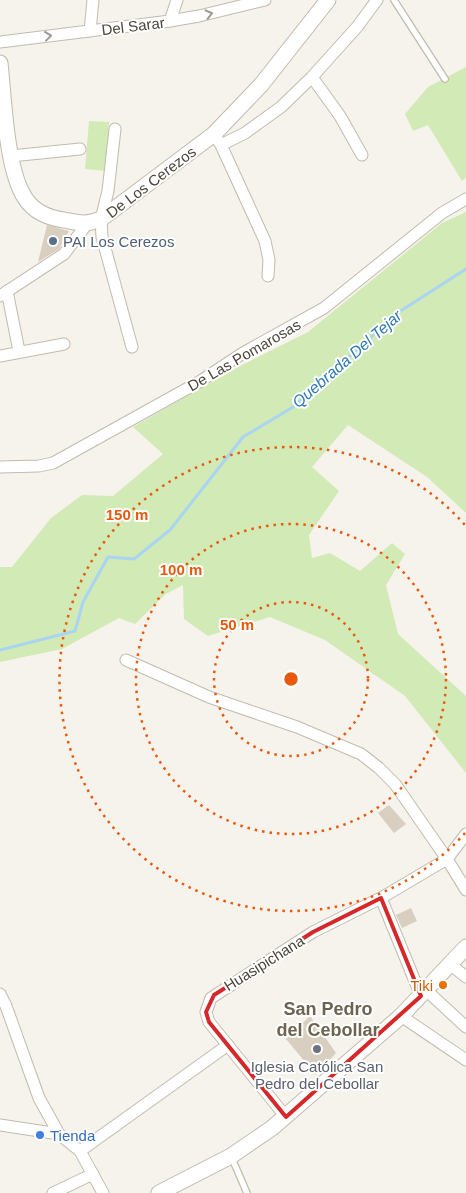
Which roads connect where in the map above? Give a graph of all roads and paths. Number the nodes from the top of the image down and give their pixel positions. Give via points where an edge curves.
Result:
1 (93, 0) edge
2 (177, 0) edge
3 (265, 0) edge
4 (328, 0) edge
5 (377, 0) edge
6 (394, 0) edge
7 (170, 22) junction
8 (90, 31) junction
9 (0, 42) edge
10 (0, 63) edge
11 (312, 77) junction
12 (445, 78) dead end
13 (115, 129) dead end
14 (217, 140) junction
15 (80, 149) dead end
16 (362, 155) dead end
17 (11, 156) junction
18 (466, 199) edge
19 (94, 222) junction
20 (268, 276) dead end
21 (3, 294) edge
22 (64, 344) dead end
23 (132, 347) dead end
24 (19, 351) junction
25 (0, 356) edge
26 (0, 468) edge
27 (126, 660) dead end
28 (466, 834) edge
29 (447, 859) junction
30 (466, 890) edge
31 (381, 898) junction
32 (466, 947) edge
33 (451, 965) junction
34 (466, 977) edge
35 (423, 993) junction
36 (0, 994) edge
37 (401, 1016) junction
38 (466, 1027) edge
39 (228, 1045) junction
40 (466, 1060) edge
41 (286, 1117) junction
42 (0, 1125) edge
43 (59, 1134) junction
44 (80, 1151) junction
45 (231, 1156) junction
46 (93, 1174) junction
47 (53, 1193) edge
48 (103, 1193) edge
49 (159, 1193) edge
50 (247, 1193) edge

1 - 8 street
2 - 7 street
7 -> 3 street, Del Sarar
4 - 14 street, De Los Cerezos
5 - 11 street
6 - 12 lane
7 - 8 street, Del Sarar
9 -> 8 street, Del Sarar
10 - 17 street
11 - 14 street via 261,122
11 - 16 street via 340,116
13 - 19 street via 108,191
14 - 19 street, De Los Cerezos
14 - 20 street via 265,241
15 - 17 street
17 - 19 street via 25,199 35,209 51,218
18 - 26 street, De Las Pomarosas via 442,213 324,308 243,353 199,382 53,463
19 - 21 street via 64,254
19 - 23 street via 102,237
21 - 24 street
22 - 24 street
24 - 25 street
27 - 29 street via 209,697 361,754 394,784
28 - 29 street
29 - 30 street
29 - 31 street, Huasipichana
31 - 35 street
31 - 39 street, Huasipichana via 313,932 214,995 207,1007 207,1017
32 - 33 street
33 - 34 street
33 - 35 street
35 - 37 street
35 - 38 street
36 - 43 street via 33,1084
37 - 40 street
37 - 41 street
39 - 41 street, Huasipichana
39 - 44 street
41 - 45 street
42 - 43 street
43 - 44 street
44 - 46 street
45 - 49 street
45 - 50 lane
46 - 47 street
46 - 48 street

